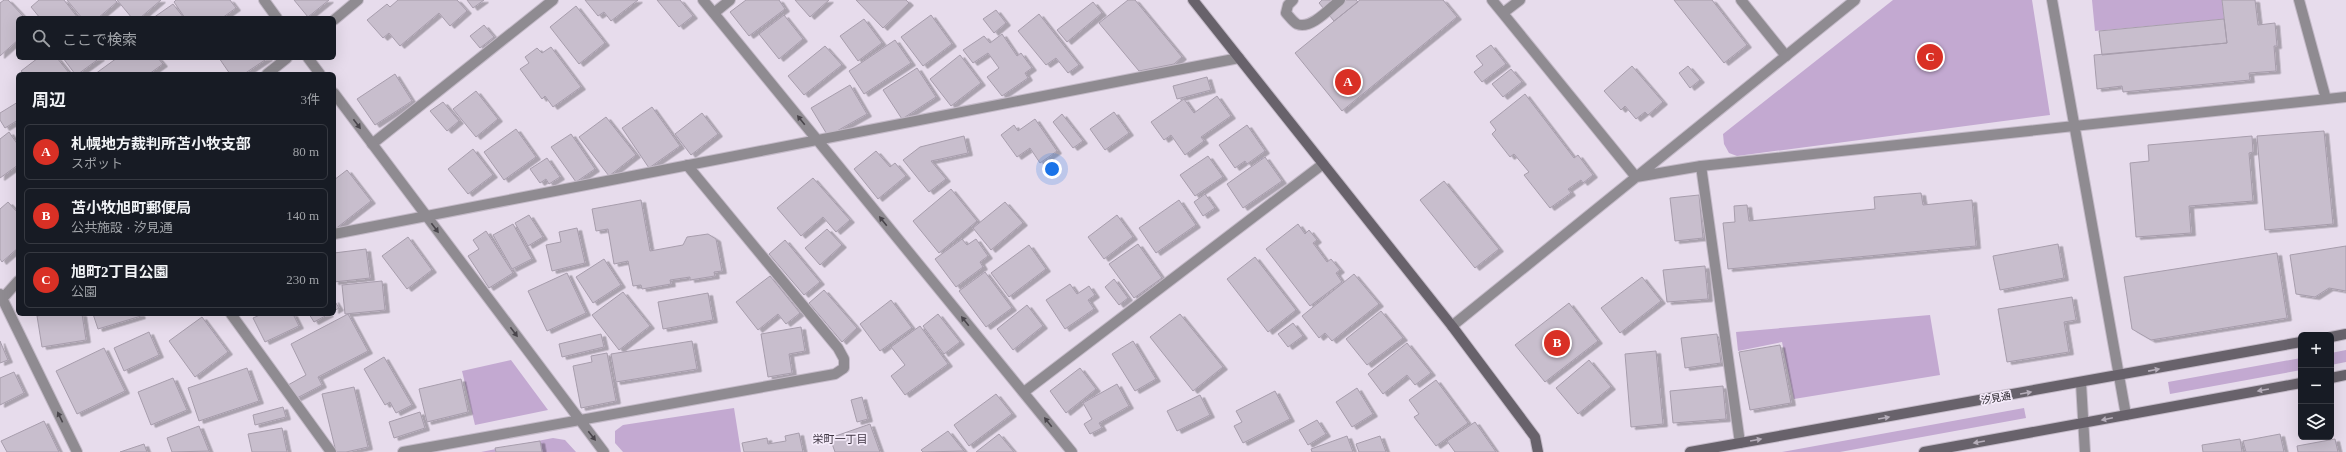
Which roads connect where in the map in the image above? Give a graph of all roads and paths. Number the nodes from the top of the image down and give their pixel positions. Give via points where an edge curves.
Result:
1 (264, 0) edge
2 (358, 0) edge
3 (553, 0) edge
4 (703, 0) edge
5 (730, 0) edge
6 (1193, 0) edge
7 (1293, 0) edge
8 (1340, 0) edge
9 (1492, 0) edge
10 (1520, 0) edge
11 (1741, 0) edge
12 (1855, 0) edge
13 (2052, 0) edge
14 (2299, 0) edge
15 (714, 14) junction
16 (1503, 14) junction
17 (276, 16) edge
18 (336, 18) edge
19 (1786, 56) junction
20 (1239, 58) junction
21 (284, 60) edge
22 (310, 60) edge
23 (270, 72) edge
24 (318, 72) edge
25 (336, 96) edge
26 (2346, 97) edge
27 (2326, 99) junction
28 (2074, 126) junction
29 (818, 141) junction
30 (372, 144) junction
31 (1323, 164) junction
32 (687, 165) junction
33 (1701, 166) junction
34 (1636, 177) junction
35 (426, 216) junction
36 (336, 234) edge
37 (16, 283) edge
38 (16, 295) edge
39 (1, 297) edge
40 (231, 316) edge
41 (1452, 326) junction
42 (2346, 334) edge
43 (2334, 336) edge
44 (2298, 343) edge
45 (2346, 375) edge
46 (2118, 376) junction
47 (2334, 377) edge
48 (2081, 383) junction
49 (2298, 384) edge
50 (1024, 392) junction
51 (2126, 415) junction
52 (580, 420) junction
53 (2083, 424) junction
54 (1740, 443) junction
55 (77, 452) edge
56 (331, 452) edge
57 (403, 452) edge
58 (604, 452) edge
59 (1072, 452) edge
60 (1538, 452) edge
61 (1690, 452) edge
62 (1924, 452) edge
63 (2085, 452) edge

1 - 17 street
2 - 18 street
3 - 30 street
4 - 15 street
5 - 15 street
6 - 20 street
7 - 8 street via 1288,5 1286,13 1295,24 1303,26 1314,22
9 - 16 street
10 - 16 street
11 - 19 street
12 - 19 street
13 - 28 street
14 - 27 street
29 -> 15 street
16 - 34 street
19 - 34 street
20 - 29 street
20 - 31 street
21 - 23 street
22 - 24 street
25 -> 30 street
26 - 27 street
27 - 28 street
28 - 33 street
28 - 46 street
29 - 32 street
50 -> 29 street
30 - 35 street
31 - 41 street
31 - 50 street
32 - 35 street
32 - 52 street via 838,348 844,359 844,368 835,374
33 - 34 street
33 - 54 street
34 - 41 street
35 - 36 street
35 -> 52 street
37 - 39 street
38 - 39 street
55 -> 39 street
40 - 56 street
41 - 60 street via 1535,437
42 - 43 street
46 -> 44 street, 汐見通
45 - 47 street
46 - 48 street, 汐見通
46 - 51 street
48 - 53 street
54 -> 48 street, 汐見通
49 -> 51 street
59 -> 50 street
51 -> 53 street
52 - 57 street
52 -> 58 street
53 -> 62 street
53 - 63 street
54 - 61 street, 汐見通

